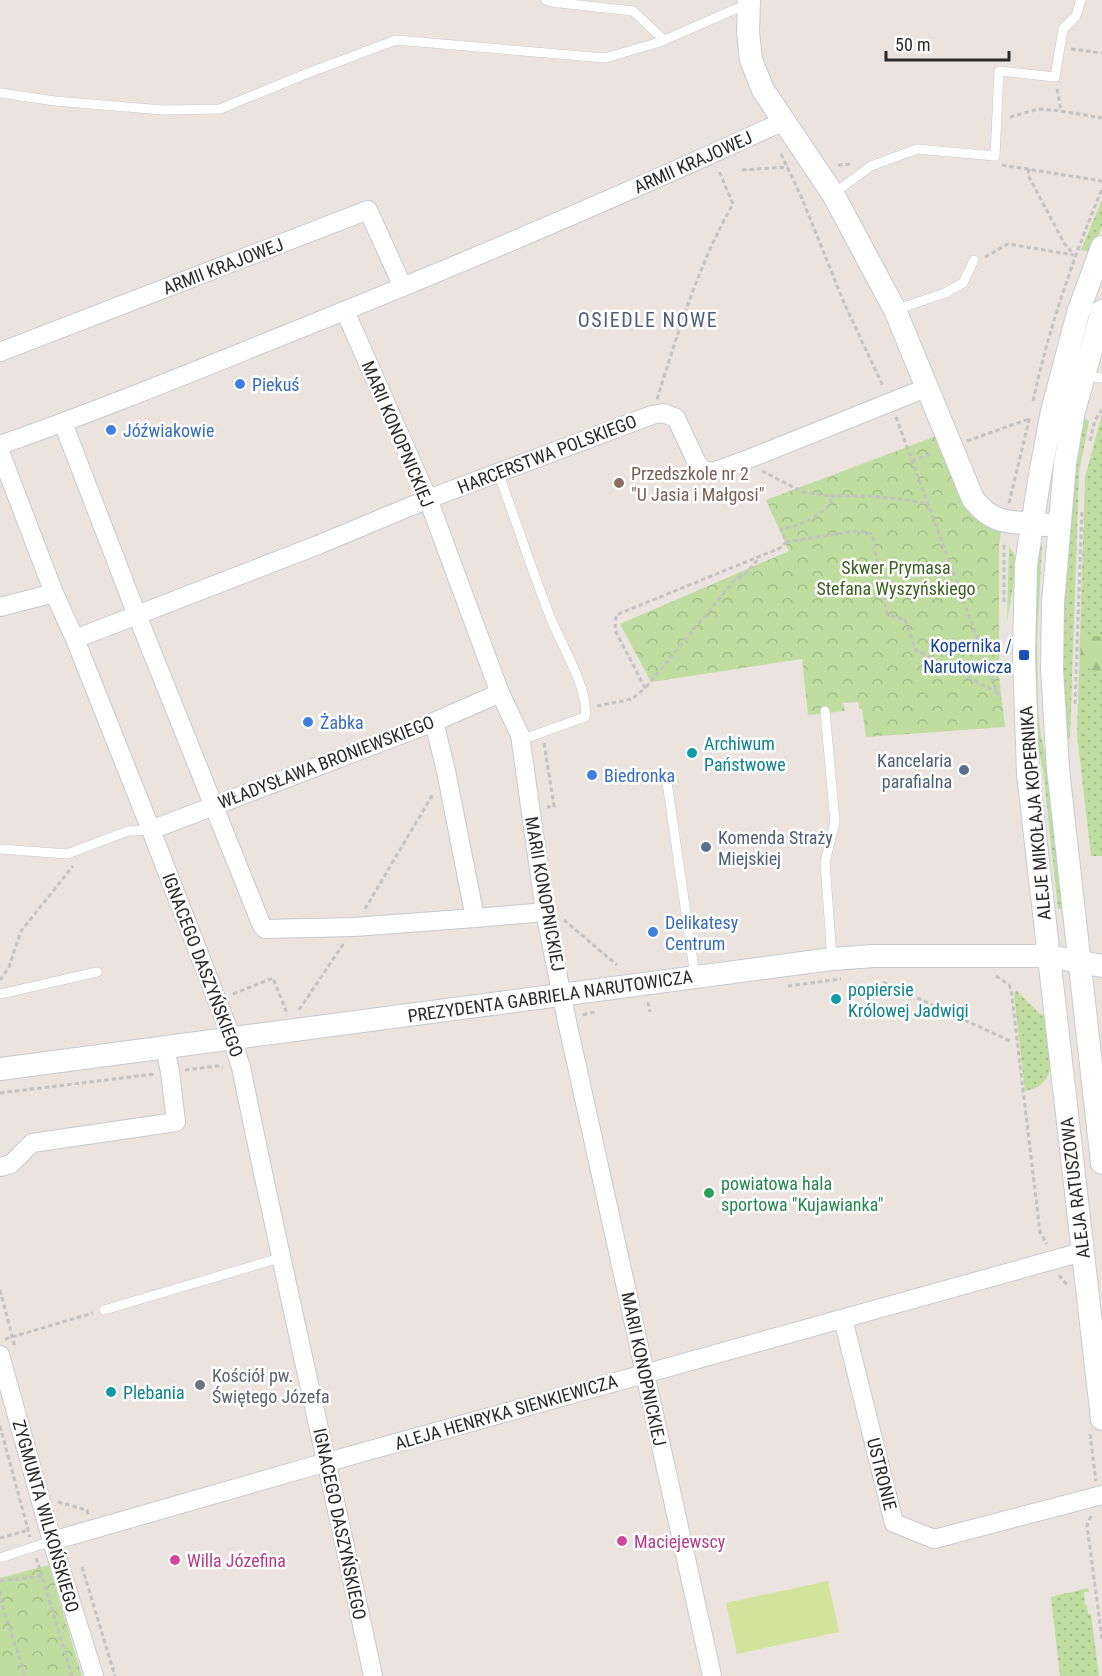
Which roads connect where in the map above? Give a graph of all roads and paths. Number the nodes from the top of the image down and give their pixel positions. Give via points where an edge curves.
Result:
1 (546, 0) edge
2 (1081, 0) edge
3 (749, 2) edge
4 (664, 40) junction
5 (1060, 48) junction
6 (1102, 53) edge
7 (1055, 77) junction
8 (0, 93) edge
9 (1061, 111) junction
10 (1102, 118) edge
11 (997, 120) junction
12 (775, 125) junction
13 (994, 156) junction
14 (789, 166) junction
15 (1029, 169) junction
16 (742, 170) dead end
17 (719, 171) dead end
18 (1102, 181) edge
19 (1102, 189) edge
20 (833, 194) junction
21 (1102, 247) edge
22 (1074, 255) junction
23 (974, 260) joint
24 (403, 287) junction
25 (895, 310) junction
26 (345, 311) junction
27 (1102, 311) edge
28 (0, 352) edge
29 (1083, 374) edge
30 (926, 388) junction
31 (890, 401) junction
32 (1102, 410) edge
33 (652, 415) junction
34 (63, 423) junction
35 (1090, 441) dead end
36 (0, 445) edge
37 (0, 452) edge
38 (746, 460) junction
39 (498, 472) junction
40 (830, 496) junction
41 (428, 499) junction
42 (928, 504) junction
43 (1009, 504) dead end
44 (1082, 510) dead end
45 (1032, 523) junction
46 (1060, 526) junction
47 (786, 542) junction
48 (761, 556) junction
49 (54, 593) junction
50 (0, 607) edge
51 (137, 615) junction
52 (75, 639) junction
53 (645, 688) junction
54 (500, 693) junction
55 (998, 693) junction
56 (1000, 700) dead end
57 (587, 708) junction
58 (825, 711) dead end
59 (1075, 712) dead end
60 (434, 722) junction
61 (521, 740) junction
62 (446, 771) junction
63 (667, 782) dead end
64 (214, 805) junction
65 (151, 830) junction
66 (90, 845) junction
67 (0, 849) edge
68 (551, 914) junction
69 (475, 918) junction
70 (354, 927) junction
71 (1048, 956) junction
72 (832, 960) junction
73 (1080, 963) junction
74 (617, 966) dead end
75 (1102, 966) edge
76 (97, 972) dead end
77 (986, 974) dead end
78 (695, 976) junction
79 (848, 978) dead end
80 (0, 980) edge
81 (883, 982) dead end
82 (778, 987) dead end
83 (0, 994) edge
84 (562, 995) junction
85 (226, 996) dead end
86 (648, 1001) dead end
87 (601, 1010) dead end
88 (650, 1012) dead end
89 (297, 1013) dead end
90 (288, 1014) dead end
91 (567, 1017) junction
92 (232, 1039) junction
93 (1012, 1042) dead end
94 (165, 1048) junction
95 (0, 1069) edge
96 (1102, 1163) edge
97 (0, 1167) edge
98 (1082, 1252) junction
99 (280, 1258) junction
100 (1054, 1260) junction
101 (1073, 1293) dead end
102 (104, 1310) joint
103 (843, 1319) junction
104 (0, 1340) edge
105 (0, 1355) edge
106 (644, 1374) junction
107 (1102, 1419) edge
108 (0, 1426) edge
109 (328, 1462) junction
110 (1100, 1496) edge
111 (28, 1530) junction
112 (0, 1538) edge
113 (52, 1541) junction
114 (33, 1549) junction
115 (0, 1558) edge
116 (82, 1567) dead end
117 (42, 1576) junction
118 (0, 1581) edge
119 (0, 1591) edge
120 (1, 1603) edge
121 (1102, 1639) edge
122 (25, 1676) edge
123 (72, 1676) edge
124 (94, 1676) edge
125 (115, 1676) edge
126 (373, 1676) edge
127 (712, 1676) edge

1 - 4 lane via 633,11
2 - 5 lane via 1076,16 1063,29
3 - 4 lane
3 - 12 street via 751,60
4 - 8 lane via 605,58 396,40 220,109 163,110
5 - 6 path
5 - 7 lane
7 - 9 path
7 - 11 lane via 999,70
9 - 10 path
9 - 11 path via 1040,109
11 - 13 lane
12 - 14 path
12 - 20 street
12 - 24 street, ARMII KRAJOWEJ
13 - 15 path via 993,164
13 - 20 lane via 917,149 871,166
14 - 16 path
14 - 31 path via 844,303
15 - 18 path
15 - 22 path via 1038,195
17 - 33 path via 733,204 695,286
19 - 22 path
20 - 25 street
21 - 29 street, ALEJE MIKOŁAJA KOPERNIKA via 1078,313
22 - 23 path via 1008,244
22 - 43 path via 1050,328
23 - 25 lane via 963,282 945,293
24 - 26 street, ARMII KRAJOWEJ
24 - 28 street, ARMII KRAJOWEJ via 368,210
25 - 30 street
26 - 34 street, ARMII KRAJOWEJ
26 - 41 street, MARII KONOPNICKIEJ
27 - 29 street, ALEJE MIKOŁAJA KOPERNIKA
29 - 45 street, ALEJE MIKOŁAJA KOPERNIKA via 1052,411
29 - 46 street, ALEJE MIKOŁAJA KOPERNIKA via 1068,445
30 - 31 street, HARCERSTWA POLSKIEGO
30 - 45 street via 977,504 998,520
31 - 38 street, HARCERSTWA POLSKIEGO
31 - 42 path
32 - 35 path
33 - 38 street, HARCERSTWA POLSKIEGO via 668,414 678,421 704,470 713,472
33 - 39 street, HARCERSTWA POLSKIEGO
34 - 36 street, ARMII KRAJOWEJ
34 - 51 street
37 - 49 street, IGNACEGO DASZYŃSKIEGO
38 - 40 path via 803,492
39 - 41 street, HARCERSTWA POLSKIEGO
39 - 57 lane
40 - 42 path via 864,495
40 - 47 path via 831,503 812,520 781,529
41 - 51 street, HARCERSTWA POLSKIEGO
41 - 54 street, MARII KONOPNICKIEJ
42 - 55 path
44 - 59 path
45 - 46 street
45 - 71 street, ALEJE MIKOŁAJA KOPERNIKA via 1026,565 1024,713
46 - 73 street, ALEJE MIKOŁAJA KOPERNIKA via 1053,603 1054,719
47 - 48 path
47 - 55 path via 856,531 872,534 887,614 905,620 916,650
48 - 53 path via 734,581
48 - 53 path via 616,615 615,630
49 - 50 street
49 - 52 street, IGNACEGO DASZYŃSKIEGO
51 - 52 street, HARCERSTWA POLSKIEGO
51 - 64 street
52 - 65 street, IGNACEGO DASZYŃSKIEGO
53 - 57 path via 632,699
54 - 60 street, WŁADYSŁAWA BRONIEWSKIEGO
54 - 61 street, MARII KONOPNICKIEJ
55 - 56 path
57 - 61 lane via 585,717
58 - 72 lane via 835,822 825,862
60 - 62 street
60 - 64 street, WŁADYSŁAWA BRONIEWSKIEGO
61 - 68 street, MARII KONOPNICKIEJ
62 - 69 street
62 - 70 path
63 - 78 lane
64 - 65 street, WŁADYSŁAWA BRONIEWSKIEGO
64 - 70 street via 265,928
65 - 66 lane via 128,831
65 - 92 street, IGNACEGO DASZYŃSKIEGO
66 - 67 lane via 67,854
66 - 80 path via 21,931 9,967
68 - 69 street
68 - 74 path
68 - 84 street, MARII KONOPNICKIEJ
69 - 70 street
70 - 89 path
71 - 72 street, PREZYDENTA GABRIELA NARUTOWICZA via 873,956
71 - 73 street, PREZYDENTA GABRIELA NARUTOWICZA
71 - 98 street, ALEJA RATUSZOWA
72 - 78 street, PREZYDENTA GABRIELA NARUTOWICZA
73 - 75 street, PREZYDENTA GABRIELA NARUTOWICZA
73 - 96 street, ALEJA RATUSZOWA
76 - 83 lane
77 - 100 path via 1001,979 1011,989 1040,1232
78 - 84 street, PREZYDENTA GABRIELA NARUTOWICZA
79 - 82 path
81 - 93 path
84 - 91 street, MARII KONOPNICKIEJ
84 - 92 street, PREZYDENTA GABRIELA NARUTOWICZA
85 - 90 path via 273,978
86 - 88 path
87 - 91 path
91 - 106 street, MARII KONOPNICKIEJ
92 - 94 street, PREZYDENTA GABRIELA NARUTOWICZA
92 - 99 street, IGNACEGO DASZYŃSKIEGO
94 - 95 street, PREZYDENTA GABRIELA NARUTOWICZA
94 - 97 street via 176,1122 32,1143 11,1164
98 - 100 street, ALEJA HENRYKA SIENKIEWICZA
98 - 107 street, ALEJA RATUSZOWA
99 - 102 lane
99 - 109 street, IGNACEGO DASZYŃSKIEGO
100 - 101 path
100 - 103 street, ALEJA HENRYKA SIENKIEWICZA
102 - 104 path
103 - 106 street, ALEJA HENRYKA SIENKIEWICZA
103 - 110 street, USTRONIE via 894,1523 934,1539
105 - 113 street, ZYGMUNTA WILKOŃSKIEGO
106 - 109 street, ALEJA HENRYKA SIENKIEWICZA
106 - 127 street, MARII KONOPNICKIEJ
108 - 111 path
109 - 113 street, ALEJA HENRYKA SIENKIEWICZA
109 - 126 street, IGNACEGO DASZYŃSKIEGO
110 - 121 path via 1087,1525
111 - 112 path
111 - 114 path
113 - 114 lane, ALEJA HENRYKA SIENKIEWICZA
113 - 124 street, ZYGMUNTA WILKOŃSKIEGO
114 - 115 lane, ALEJA HENRYKA SIENKIEWICZA
114 - 117 path
116 - 125 path
117 - 118 path
117 - 123 path
119 - 120 path
120 - 122 path

